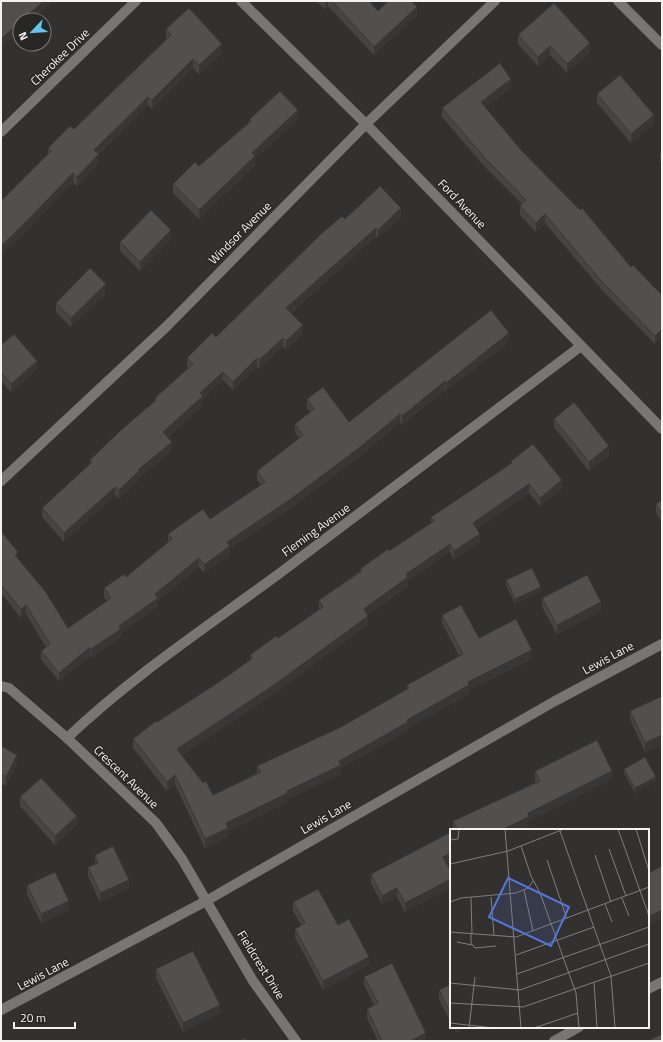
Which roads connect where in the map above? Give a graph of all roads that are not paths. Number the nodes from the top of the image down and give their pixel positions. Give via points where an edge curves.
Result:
1 (136, 1) edge
2 (241, 1) edge
3 (494, 1) edge
4 (618, 1) edge
5 (662, 45) edge
6 (366, 124) junction
7 (1, 132) edge
8 (582, 346) junction
9 (662, 429) edge
10 (1, 481) edge
11 (662, 644) edge
12 (1, 679) edge
13 (5, 687) edge
14 (67, 738) junction
15 (206, 901) junction
16 (662, 982) edge
17 (649, 988) edge
18 (1, 1010) edge
19 (577, 1028) edge
20 (296, 1041) edge
21 (554, 1041) edge

1 - 7 street, Cherokee Drive
2 - 6 street, Ford Avenue
3 - 6 street, Windsor Avenue
4 - 5 street
6 - 8 street, Ford Avenue
6 - 10 street, Windsor Avenue via 167,326
8 - 9 street, Ford Avenue
8 - 14 street, Fleming Avenue via 158,663 90,716
11 - 15 street, Lewis Lane via 555,701
12 - 13 street, Crescent Avenue
13 - 14 street, Crescent Avenue
14 - 15 street, Crescent Avenue via 156,823 182,859
15 - 18 street, Lewis Lane
15 - 20 street, Fieldcrest Drive via 253,981
16 - 17 street
19 - 21 street

